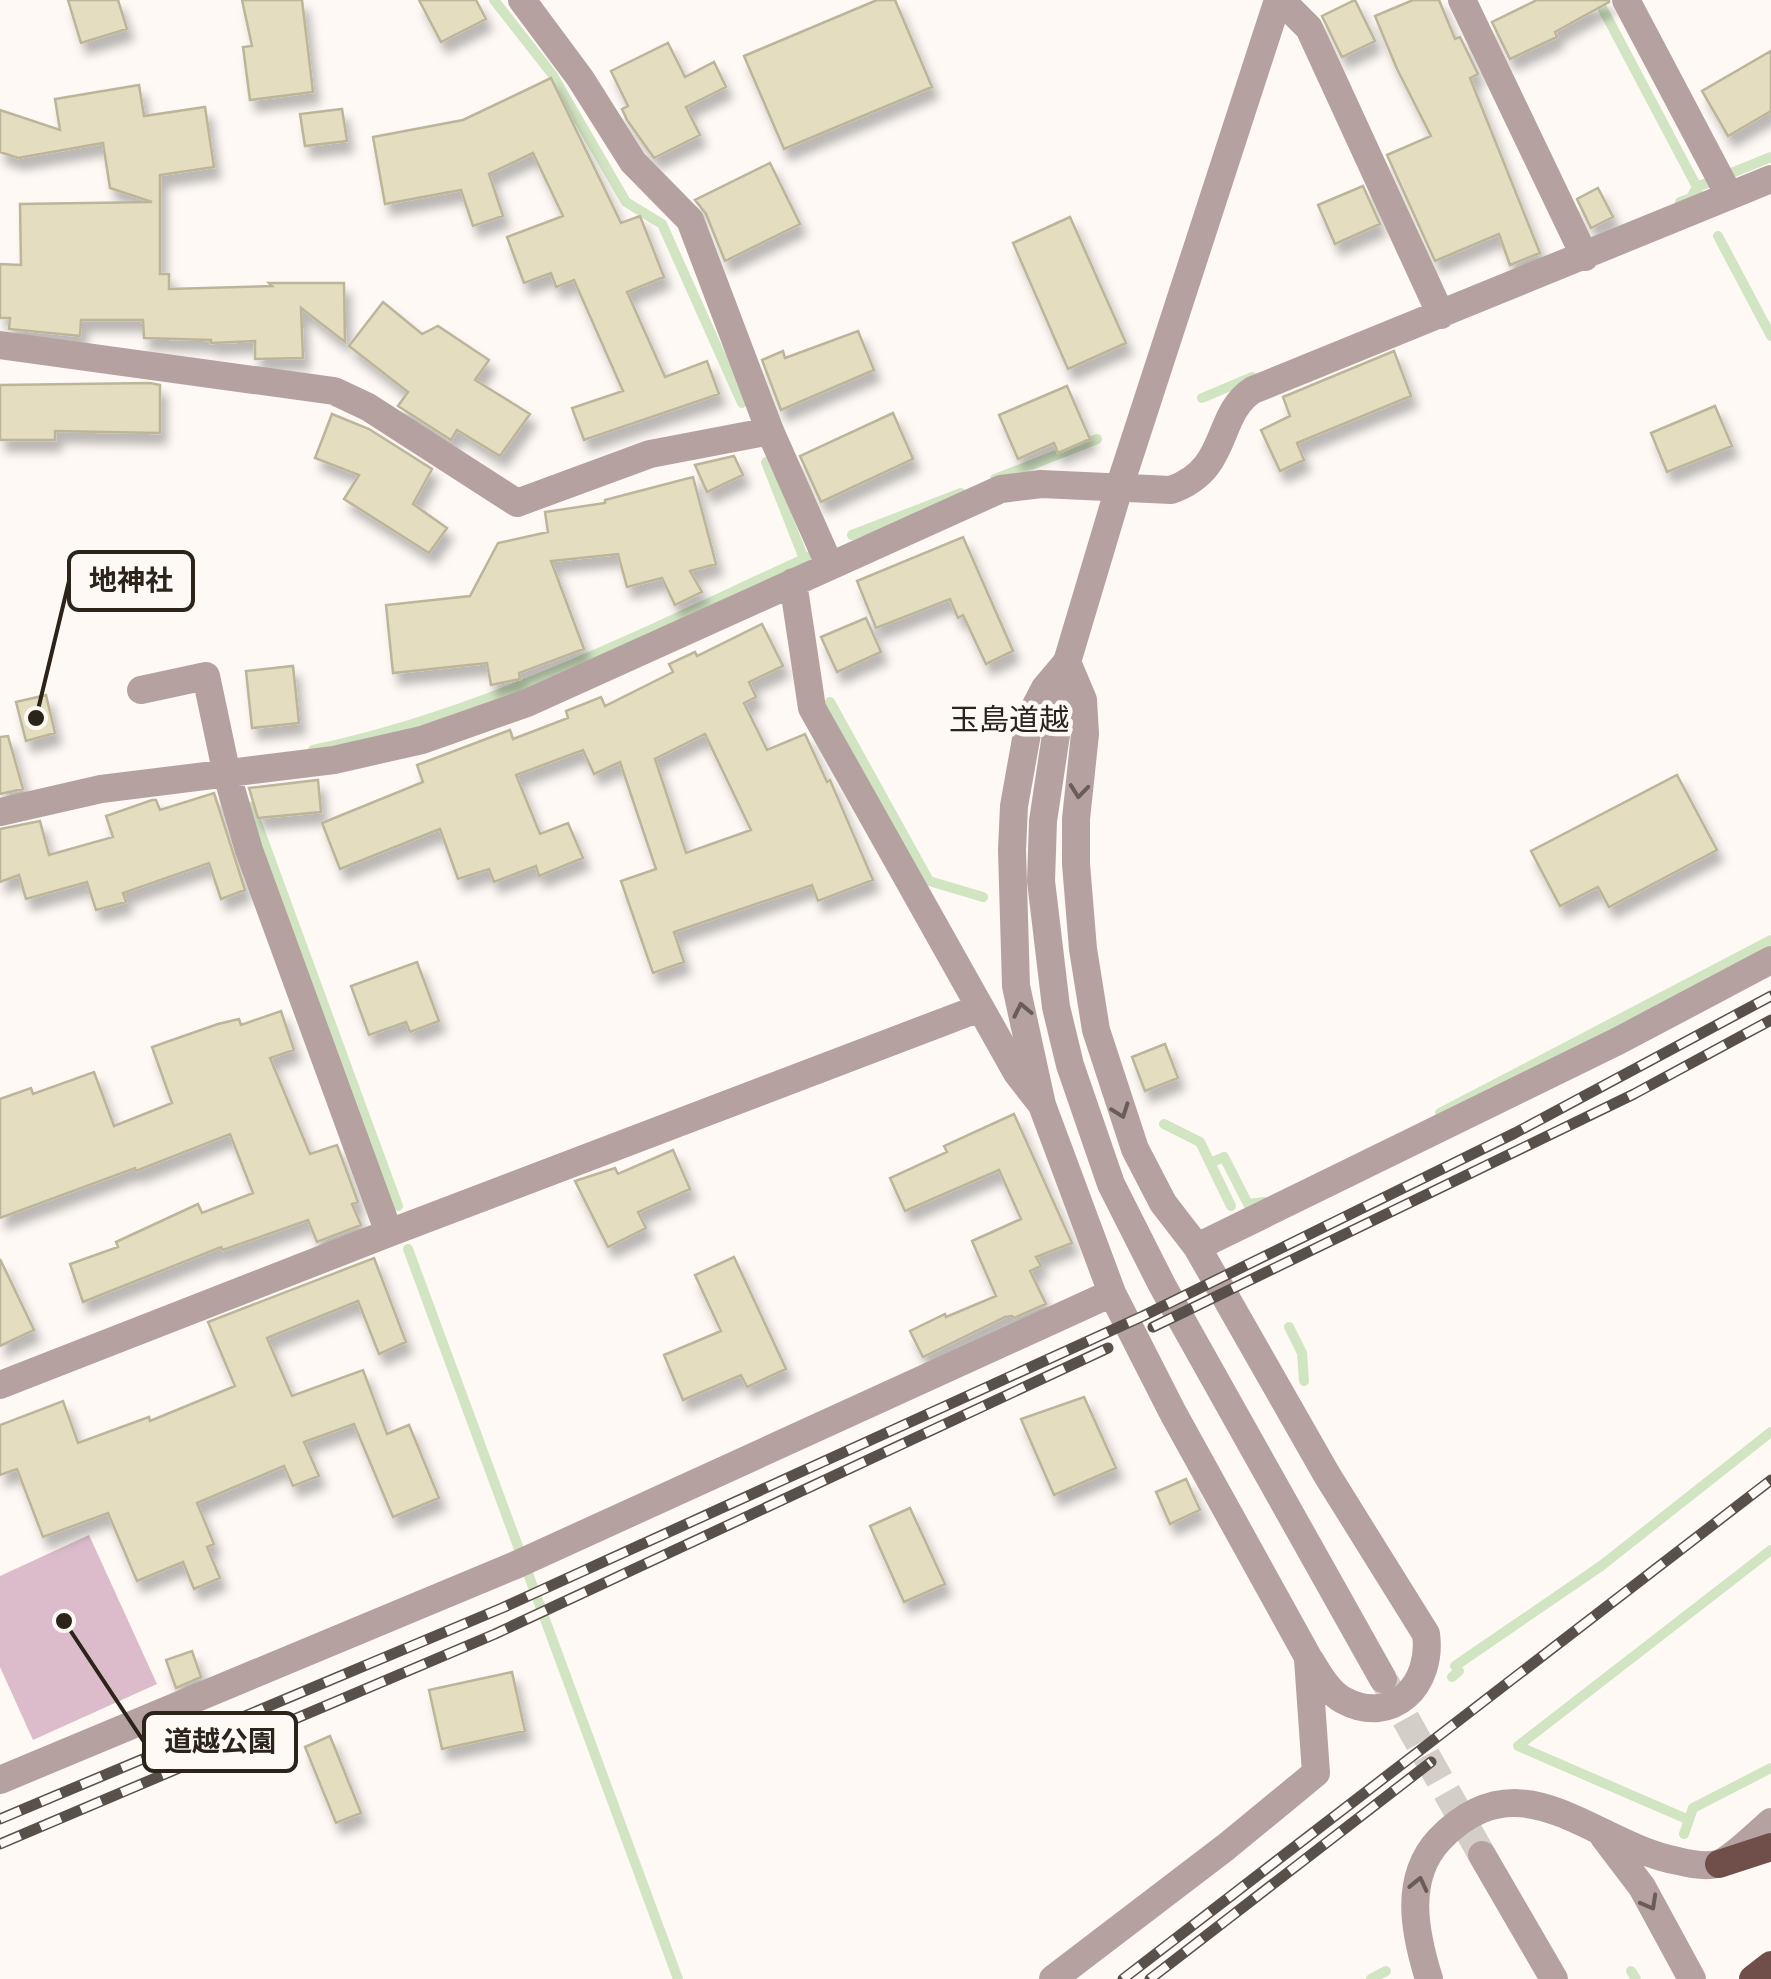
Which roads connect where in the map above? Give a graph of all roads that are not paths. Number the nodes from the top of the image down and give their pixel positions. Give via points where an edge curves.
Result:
1 (522, 0) edge
2 (1280, 0) edge
3 (1462, 0) edge
4 (1626, 0) edge
5 (1771, 179) edge
6 (1722, 182) junction
7 (1581, 247) junction
8 (1437, 305) junction
9 (0, 344) edge
10 (770, 431) junction
11 (1120, 488) junction
12 (829, 564) junction
13 (793, 582) junction
14 (1067, 662) junction
15 (141, 690) dead end
16 (227, 775) junction
17 (0, 812) edge
18 (1771, 960) edge
19 (980, 1008) junction
20 (1042, 1105) junction
21 (390, 1232) junction
22 (1197, 1246) junction
23 (1112, 1293) junction
24 (0, 1385) edge
25 (1308, 1657) junction
26 (1383, 1678) tunnel mouth
27 (0, 1780) edge
28 (1771, 1822) edge
29 (1600, 1832) junction
30 (1771, 1846) edge
31 (1482, 1855) tunnel mouth
32 (1720, 1864) junction
33 (1771, 1965) edge
34 (1053, 1979) edge
35 (1429, 1979) edge
36 (1554, 1979) edge
37 (1692, 1979) edge
38 (1754, 1979) edge

1 - 10 street via 632,162 690,220
2 - 8 street via 1308,28
2 - 11 street
3 - 7 street
4 - 6 street
5 - 6 street
6 - 7 street
7 - 8 street
8 - 11 street via 1246,395 1214,458 1186,485
9 - 10 street via 334,391 517,503 650,454
10 - 12 street
11 - 12 street via 1000,489
11 - 14 street
12 - 13 street
13 - 16 street via 527,703 422,740
13 - 19 street via 812,708
20 -> 14 street via 1016,986 1013,820 1030,717
14 -> 22 street via 1083,700 1076,864 1096,1030 1135,1149 1163,1203
14 - 26 street via 1042,821 1041,880 1070,1065 1110,1184
15 - 16 street via 206,676
16 - 17 street via 100,790
16 - 21 street
18 - 22 street
19 - 20 street
19 - 21 street
20 - 23 street
21 - 24 street
22 - 25 street via 1417,1617 1429,1653 1415,1688 1376,1708 1341,1699
23 - 25 street
23 - 27 street via 524,1562
25 - 34 street via 1316,1772
28 - 32 street
29 - 32 street via 1661,1858
35 -> 29 street via 1415,1900 1424,1862 1452,1827 1481,1810 1523,1804 1565,1812
29 -> 37 street via 1642,1888
30 - 32 highway
31 - 36 street
33 - 38 highway

